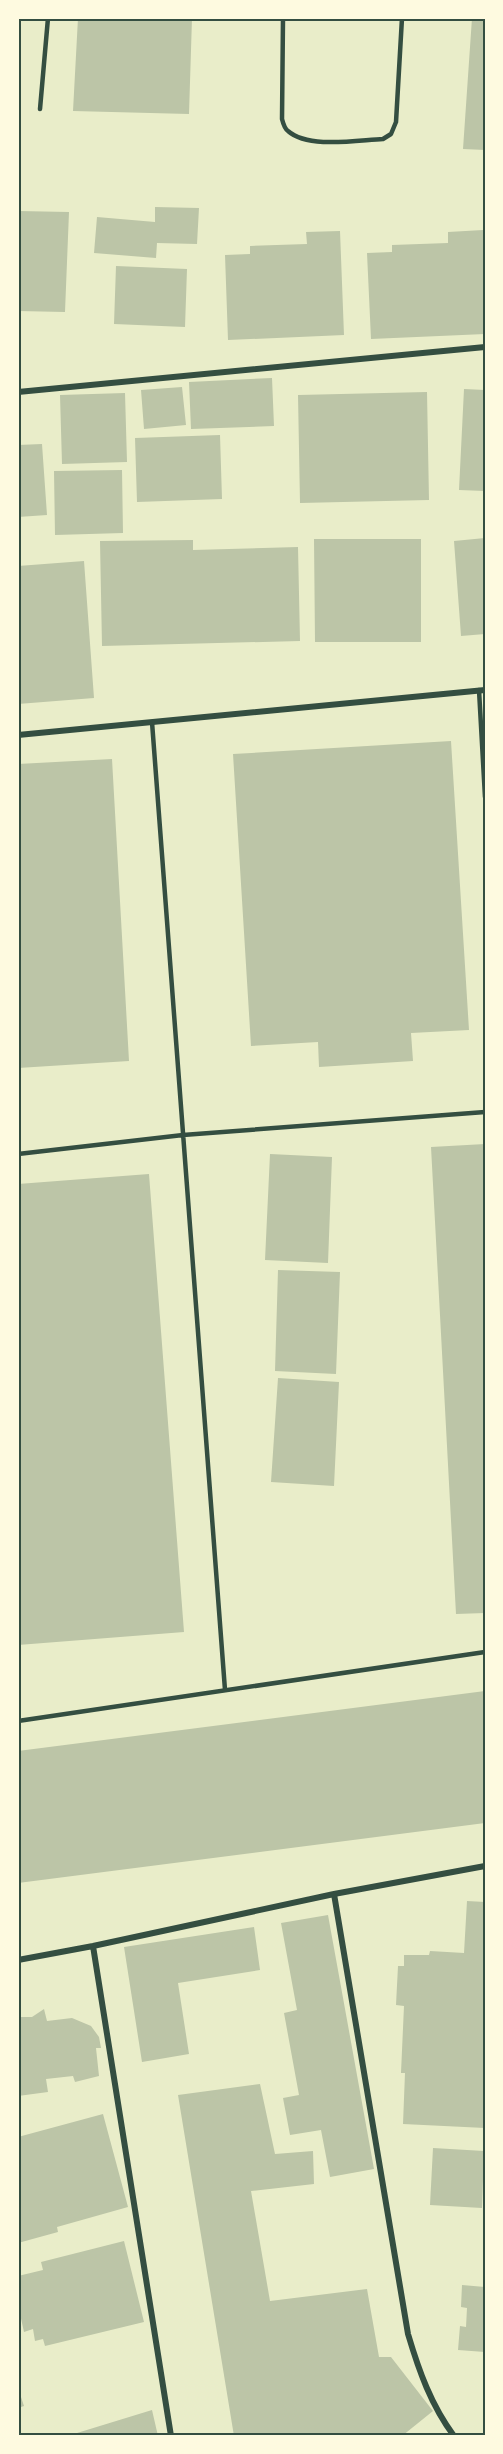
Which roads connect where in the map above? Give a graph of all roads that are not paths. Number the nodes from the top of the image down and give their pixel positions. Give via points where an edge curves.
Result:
1 (48, 18) edge
2 (283, 18) edge
3 (402, 18) edge
4 (40, 109) dead end
5 (485, 347) edge
6 (18, 392) edge
7 (482, 690) edge
8 (152, 722) junction
9 (18, 735) edge
10 (485, 797) edge
11 (485, 1112) edge
12 (183, 1135) junction
13 (18, 1154) edge
14 (485, 1652) edge
15 (225, 1690) junction
16 (18, 1721) edge
17 (485, 1866) edge
18 (334, 1894) junction
19 (93, 1946) junction
20 (18, 1959) edge
21 (171, 2436) edge
22 (454, 2436) edge

1 - 4 lane
2 - 3 lane via 282,119 287,131 319,142 383,139 391,134 396,122
5 - 6 street
7 - 8 street
7 - 10 lane
8 - 9 street
8 - 12 lane
11 - 12 lane
12 - 13 lane
12 - 15 lane
14 - 15 lane
15 - 16 lane
17 - 18 street
18 - 19 street
18 - 22 street via 408,2334 421,2378
19 - 20 street
19 - 21 street

